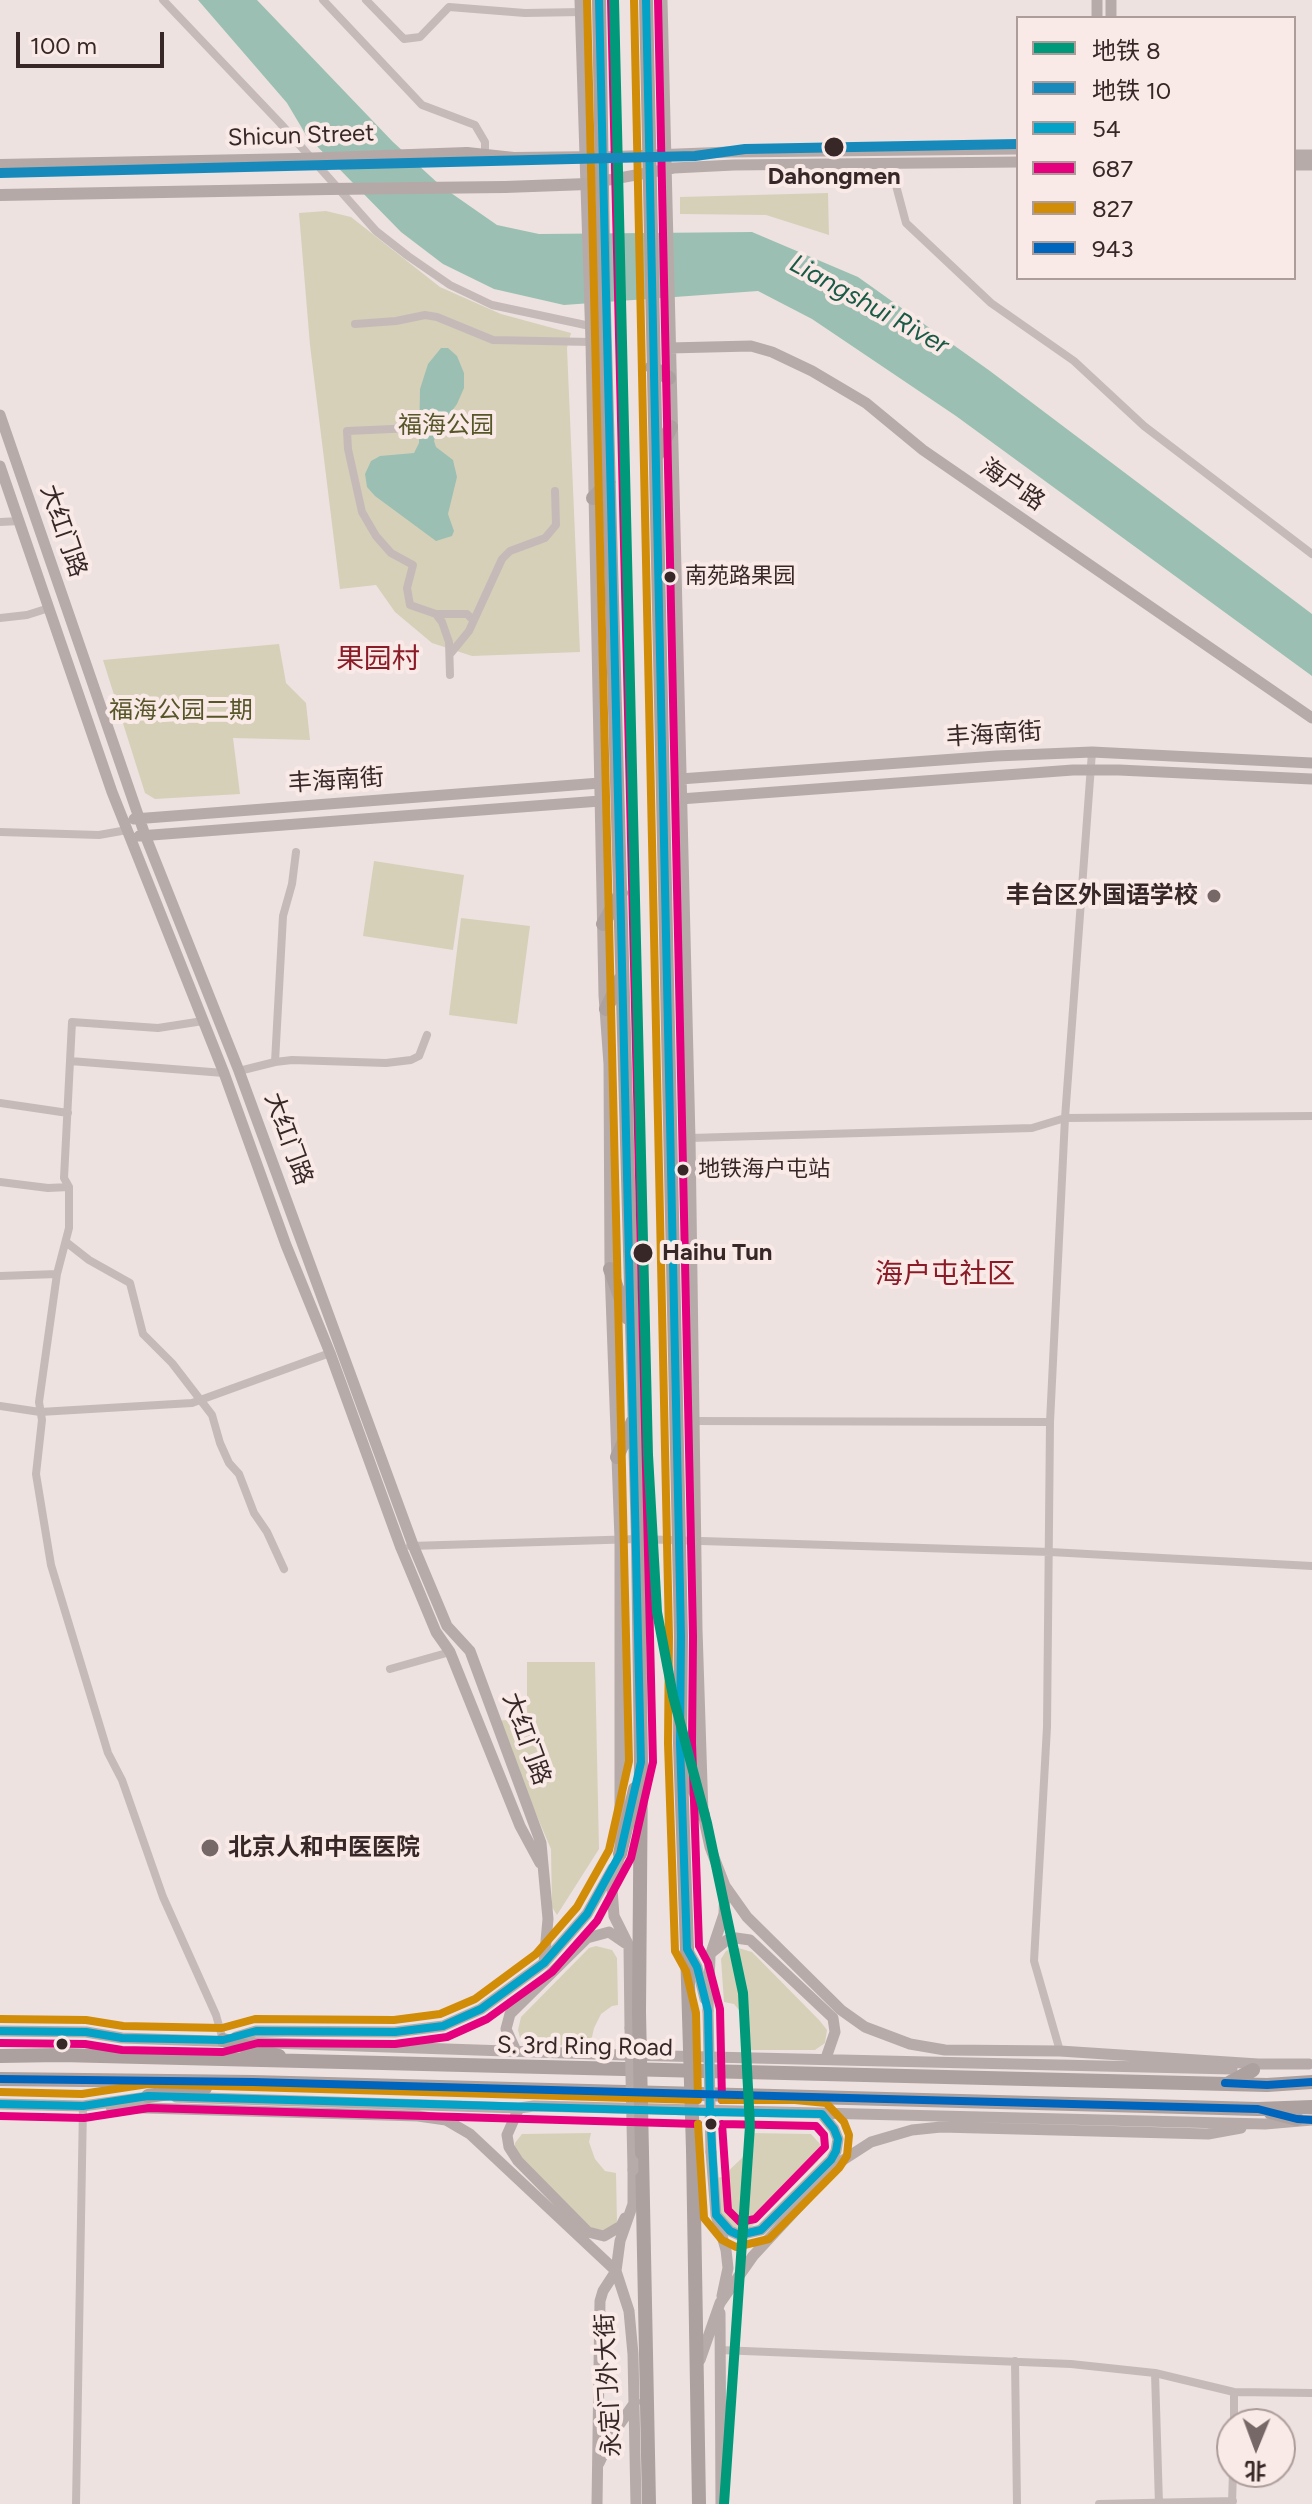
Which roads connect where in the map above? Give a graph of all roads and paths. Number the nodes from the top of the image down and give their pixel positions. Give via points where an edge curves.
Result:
1 (163, 0) edge
2 (323, 0) edge
3 (366, 0) edge
4 (599, 0) edge
5 (646, 0) edge
6 (662, 0) edge
7 (446, 3) edge
8 (581, 6) edge
9 (1016, 149) edge
10 (485, 153) junction
11 (665, 154) junction
12 (649, 155) junction
13 (587, 157) junction
14 (603, 157) junction
15 (1016, 162) edge
16 (890, 163) junction
17 (0, 165) edge
18 (665, 171) junction
19 (649, 173) junction
20 (603, 181) junction
21 (587, 184) junction
22 (0, 195) edge
23 (597, 311) junction
24 (355, 324) dead end
25 (590, 326) junction
26 (591, 342) junction
27 (669, 348) junction
28 (652, 367) junction
29 (669, 378) junction
30 (0, 415) edge
31 (592, 419) junction
32 (482, 425) dead end
33 (671, 427) junction
34 (608, 433) junction
35 (655, 459) junction
36 (1, 471) edge
37 (609, 482) junction
38 (555, 491) dead end
39 (593, 498) junction
40 (20, 521) junction
41 (0, 522) edge
42 (1312, 554) edge
43 (49, 608) junction
44 (436, 614) junction
45 (0, 618) edge
46 (473, 620) junction
47 (451, 653) junction
48 (450, 675) dead end
49 (1312, 718) edge
50 (1092, 752) junction
51 (1312, 763) edge
52 (1091, 770) junction
53 (680, 779) junction
54 (1312, 779) edge
55 (600, 783) junction
56 (680, 799) junction
57 (600, 801) junction
58 (139, 818) junction
59 (127, 829) junction
60 (0, 832) edge
61 (145, 835) junction
62 (296, 852) dead end
63 (621, 892) junction
64 (603, 924) junction
65 (623, 974) junction
66 (606, 1009) junction
67 (203, 1021) junction
68 (427, 1035) dead end
69 (70, 1061) junction
70 (275, 1062) junction
71 (239, 1071) junction
72 (224, 1073) junction
73 (0, 1103) edge
74 (68, 1113) junction
75 (1312, 1116) edge
76 (1065, 1118) junction
77 (690, 1138) junction
78 (0, 1182) edge
79 (69, 1187) junction
80 (66, 1242) junction
81 (610, 1269) junction
82 (57, 1274) junction
83 (0, 1276) edge
84 (632, 1329) junction
85 (330, 1353) junction
86 (200, 1401) junction
87 (0, 1406) edge
88 (40, 1412) junction
89 (635, 1417) junction
90 (692, 1421) junction
91 (1050, 1422) junction
92 (617, 1457) junction
93 (620, 1539) junction
94 (638, 1539) junction
95 (678, 1542) junction
96 (695, 1543) junction
97 (413, 1545) junction
98 (401, 1548) junction
99 (1050, 1552) junction
100 (1312, 1566) edge
101 (284, 1569) dead end
102 (450, 1652) junction
103 (390, 1669) dead end
104 (680, 1743) junction
105 (641, 1762) junction
106 (703, 1815) junction
107 (620, 1854) junction
108 (544, 1871) junction
109 (725, 1886) junction
110 (629, 1946) junction
111 (687, 1949) junction
112 (711, 1953) junction
113 (544, 1963) junction
114 (708, 2011) junction
115 (0, 2031) edge
116 (223, 2040) junction
117 (516, 2051) junction
118 (1060, 2051) junction
119 (0, 2056) edge
120 (826, 2058) junction
121 (303, 2062) junction
122 (1310, 2064) edge
123 (1253, 2070) junction
124 (0, 2079) edge
125 (253, 2082) junction
126 (1312, 2082) edge
127 (1228, 2083) junction
128 (148, 2096) junction
129 (0, 2104) edge
130 (83, 2106) junction
131 (1312, 2107) edge
132 (519, 2108) junction
133 (1258, 2109) junction
134 (822, 2114) junction
135 (1304, 2120) edge
136 (1265, 2124) junction
137 (633, 2204) junction
138 (716, 2215) junction
139 (616, 2271) junction
140 (720, 2303) junction
141 (719, 2350) junction
142 (1015, 2361) junction
143 (696, 2371) junction
144 (1155, 2373) junction
145 (1234, 2392) junction
146 (1312, 2393) edge
147 (635, 2402) junction
148 (1234, 2408) edge
149 (597, 2467) junction
150 (698, 2472) junction
151 (1232, 2502) edge
152 (1159, 2503) edge
153 (76, 2504) edge
154 (597, 2504) edge
155 (636, 2504) edge
156 (649, 2504) edge
157 (699, 2504) edge
158 (707, 2504) edge
159 (721, 2504) edge
160 (1017, 2504) edge
161 (1099, 2504) edge

1 - 25 street via 376,231 408,256 492,305
2 - 10 street via 422,105 475,125
3 - 7 street via 404,39 420,37
4 - 14 highway
5 - 12 highway
6 - 11 street
7 - 8 street via 525,13
8 - 13 street
9 - 11 street
10 - 13 main road, Shicun Street
10 - 17 main road, Shicun Street, bridge
11 - 12 street
11 - 18 street
12 - 14 street
12 - 19 highway
13 - 14 main road, Shicun Street
13 - 21 street
14 - 20 highway
15 - 16 street
16 - 18 street
16 - 42 street via 906,223 991,303 1074,361 1144,426
18 - 19 street
18 - 27 street
19 - 20 street
19 - 28 highway
20 - 21 main road
20 - 23 highway
21 - 22 main road, bridge
21 - 23 street
23 - 25 street
23 - 34 highway
24 - 26 street via 425,315 493,340
25 - 26 street
26 - 31 street
27 - 29 street
27 - 49 street, 海户路 via 751,346 812,371 866,403 923,450
28 - 29 highway
28 - 35 highway
29 - 33 street
30 - 58 street, 大红门路
31 - 34 highway
31 - 39 street
32 - 44 street via 347,431 362,512 391,553 413,565 407,588 410,605
33 - 35 highway
33 - 53 street
34 - 37 highway
35 - 95 highway
36 - 40 street, 大红门路
37 - 39 highway
37 - 63 highway
38 - 46 street via 556,525 545,538 502,559
39 - 55 street
40 - 41 street
40 - 43 street, 大红门路
43 - 45 street
43 - 59 street, 大红门路
44 - 46 street via 467,614
44 - 47 street
46 - 47 street
47 - 48 street
50 - 51 street, 丰海南街
50 - 52 street
50 - 53 street, 丰海南街
52 - 54 street, 丰海南街
52 - 56 street, 丰海南街
52 - 76 street
53 - 56 street
55 - 57 street
55 - 58 street, 丰海南街
56 - 77 street
57 - 61 street, 丰海南街
57 - 64 street
58 - 59 street, 丰海南街
58 - 61 street, 大红门路
59 - 60 street via 99,835
59 - 61 street, 丰海南街
59 - 67 street, 大红门路
61 - 71 street, 大红门路
62 - 70 street via 283,916
63 - 64 highway
63 - 65 highway
64 - 66 street
65 - 66 highway
65 - 84 highway
66 - 81 street
67 - 69 street via 158,1028 72,1022
67 - 72 street, 大红门路
68 - 70 street via 419,1056 411,1060
69 - 72 street
69 - 74 street
70 - 71 street
71 - 97 street, 大红门路
72 - 85 street, 大红门路
73 - 74 street
74 - 79 street via 64,1178
75 - 76 street
76 - 77 street via 1032,1128
76 - 91 street
77 - 90 street
78 - 79 street
79 - 80 street
80 - 82 street
80 - 86 street via 130,1283 143,1334
81 - 84 highway
81 - 92 street
82 - 83 street
82 - 88 street
84 - 89 highway
85 - 86 street
85 - 98 street, 大红门路
86 - 88 street
86 - 101 street via 212,1415 225,1453
87 - 88 street
88 - 116 street via 36,1474 51,1565 108,1753
89 - 92 highway
89 - 94 highway
90 - 91 street
90 - 96 street
91 - 99 street
92 - 93 street
93 - 94 street
93 - 97 street
93 - 107 street
94 - 95 street
94 - 105 highway
95 - 96 street
95 - 104 highway
96 - 99 street
96 - 106 street
97 - 98 street
97 - 108 street, 大红门路 via 447,1626 470,1651 541,1843
98 - 102 street, 大红门路 via 436,1632
99 - 100 street
99 - 118 street via 1034,1961
102 - 103 street
102 - 108 street, 大红门路 via 520,1826
104 - 106 highway
104 - 111 highway
105 - 107 highway
105 - 156 highway, bridge via 639,2012
106 - 109 street
107 - 110 street via 612,1889 614,1916
107 - 113 street via 587,1914
108 - 113 street, 大红门路
109 - 112 street via 724,1914
109 - 118 street via 747,1917 865,2027 945,2050
110 - 117 street via 609,1932 587,1938 510,2014 506,2029
110 - 137 street, 永定门外大街, bridge
111 - 114 street
111 - 143 highway, bridge
112 - 114 street
112 - 120 street via 727,1940 750,1940 833,2018 835,2032
113 - 116 street via 481,2009 443,2026 395,2032 256,2031
114 - 138 street, bridge
115 - 116 street
116 - 117 street
116 - 121 highway
117 - 120 street
118 - 122 street
119 - 121 highway, S. 3rd Ring Road
120 - 123 street
121 - 127 highway, S. 3rd Ring Road
122 - 123 street
123 - 127 highway
124 - 125 highway, S. 3rd Ring Road
125 - 128 highway
125 - 133 highway, S. 3rd Ring Road
126 - 127 highway, S. 3rd Ring Road
128 - 130 street
128 - 132 street
129 - 130 street
130 - 139 street via 446,2120 470,2134
130 - 153 street
131 - 133 highway, S. 3rd Ring Road
132 - 134 street
132 - 137 street via 507,2135 509,2147 588,2232 604,2236 621,2226
133 - 135 highway
134 - 136 street
134 - 138 street via 838,2139 836,2151 761,2230 739,2235
135 - 136 street
136 - 140 street via 1208,2134 941,2127 871,2142 840,2162 753,2256
137 - 139 street, 永定门外大街
138 - 140 street via 728,2268
139 - 147 street, 永定门外大街 via 629,2311
139 - 149 street via 600,2301
140 - 141 street
140 - 143 street
141 - 142 street
141 - 159 street
142 - 144 street
142 - 160 street
143 - 150 highway
144 - 145 street
144 - 152 street
145 - 146 street
145 - 148 street
147 - 149 street
147 - 155 street, 永定门外大街
149 - 154 street
150 - 157 highway
150 - 158 highway
151 - 152 street
152 - 161 street

